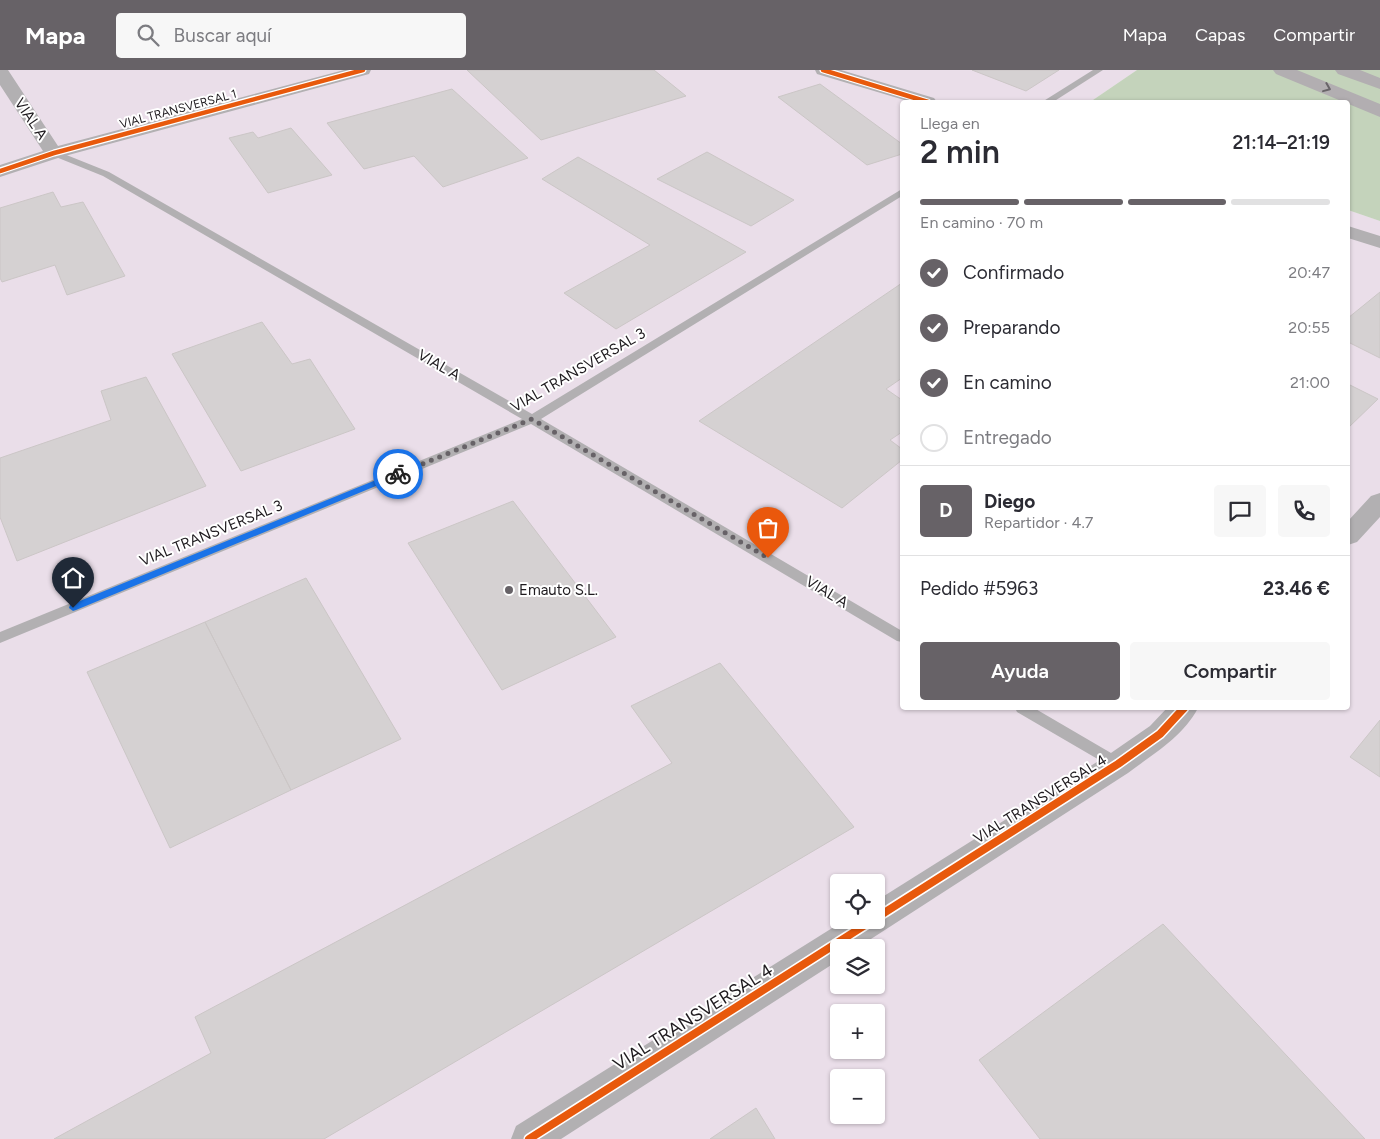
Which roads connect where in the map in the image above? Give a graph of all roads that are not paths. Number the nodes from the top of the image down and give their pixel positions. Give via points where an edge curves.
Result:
1 (326, 70) edge
2 (363, 70) edge
3 (823, 70) edge
4 (1099, 70) edge
5 (1282, 70) edge
6 (1344, 70) edge
7 (0, 71) edge
8 (1380, 84) edge
9 (921, 100) edge
10 (1050, 100) edge
11 (1380, 110) edge
12 (54, 153) junction
13 (0, 166) edge
14 (0, 171) edge
15 (900, 193) edge
16 (1350, 233) edge
17 (1380, 242) edge
18 (532, 419) junction
19 (1380, 502) edge
20 (1350, 534) edge
21 (900, 636) edge
22 (0, 638) edge
23 (1025, 710) edge
24 (1182, 710) edge
25 (1118, 764) junction
26 (885, 912) edge
27 (859, 929) edge
28 (529, 1139) edge

1 - 12 street, VIAL TRANSVERSAL 1
2 - 12 street, VIAL TRANSVERSAL 1
3 - 9 street
4 - 10 lane
5 -> 11 highway
6 - 8 highway
7 - 12 street, VIAL A
12 - 13 street, VIAL TRANSVERSAL 1
12 - 14 street, VIAL TRANSVERSAL 1
12 - 18 lane, VIAL A via 106,174
15 - 18 lane, VIAL TRANSVERSAL 3
16 - 17 street
18 - 21 lane, VIAL A
18 - 22 lane, VIAL TRANSVERSAL 3
19 - 20 street
23 - 25 lane
24 - 25 street, VIAL TRANSVERSAL 4 via 1160,734
25 - 26 street, VIAL TRANSVERSAL 4
27 - 28 street, VIAL TRANSVERSAL 4

